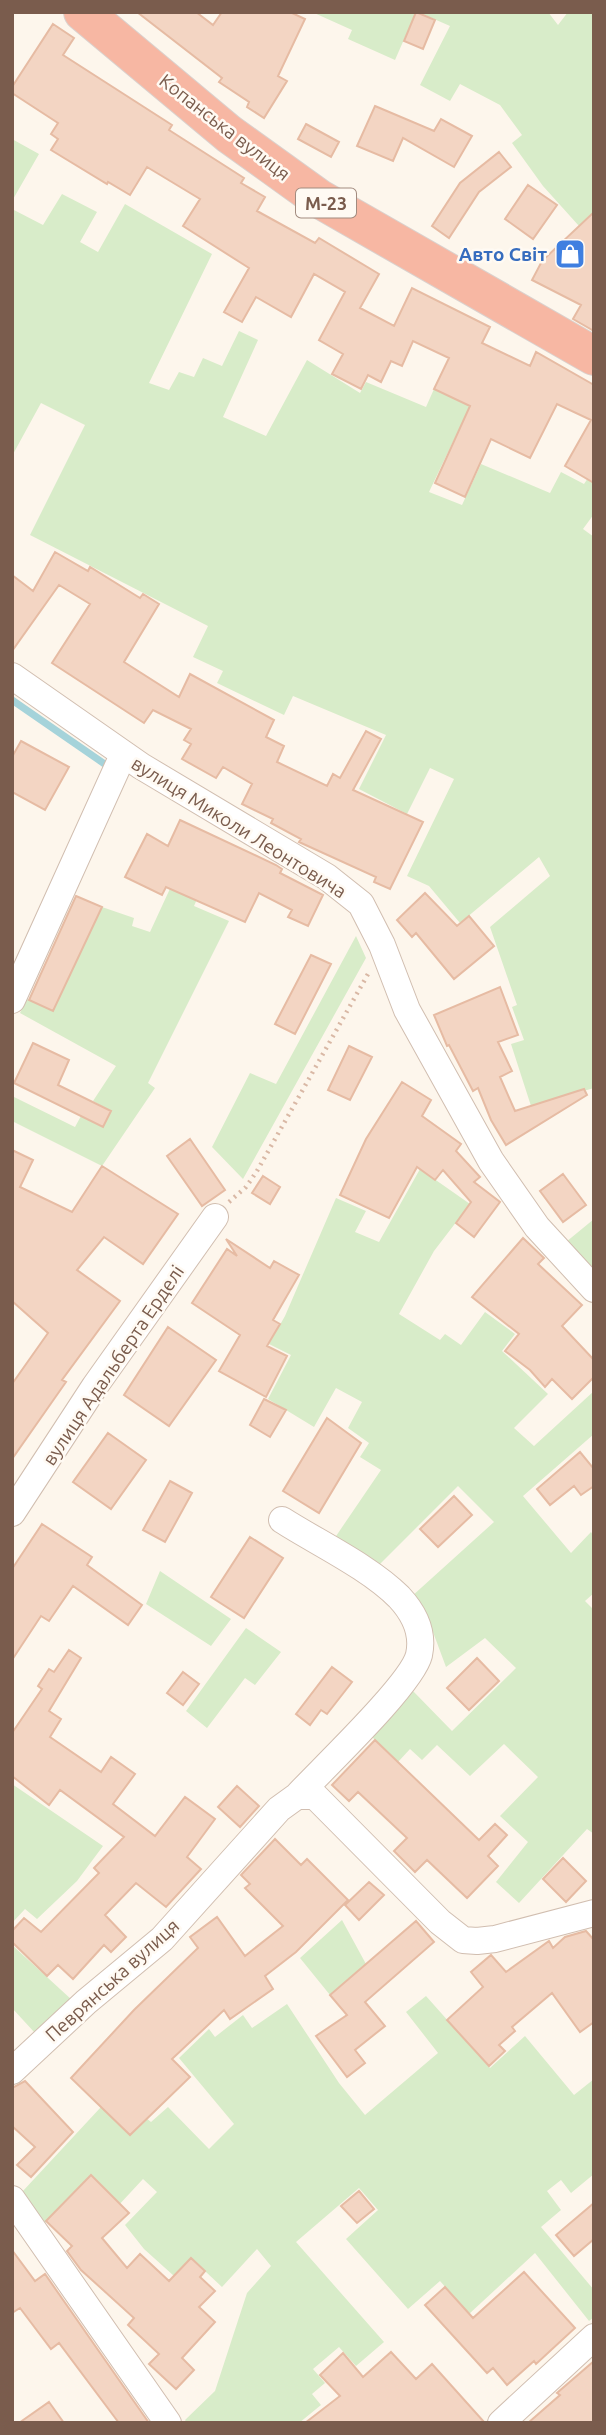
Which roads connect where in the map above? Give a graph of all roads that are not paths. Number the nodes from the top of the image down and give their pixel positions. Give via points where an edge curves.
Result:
1 (83, 12) edge
2 (594, 356) edge
3 (12, 677) edge
4 (123, 755) junction
5 (12, 1000) edge
6 (215, 1217) road end
7 (594, 1289) edge
8 (12, 1513) edge
9 (282, 1520) dead end
10 (297, 1796) junction
11 (594, 1913) edge
12 (12, 2071) edge
13 (12, 2199) edge
14 (594, 2337) edge
15 (168, 2423) edge
16 (501, 2423) edge

1 - 2 highway, Копанська вулиця / М-23 via 229,134 318,198
3 - 4 street, вулиця Миколи Леонтовича
4 - 5 street, вулиця Миколи Леонтовича
4 - 7 street, вулиця Миколи Леонтовича via 345,890 371,919 407,1010 491,1161 537,1227
6 - 8 street, вулиця Адальберта Ерделі
9 - 10 street, Певрянська вулиця via 390,1590 409,1608 420,1633 419,1657 402,1685
10 - 11 street via 315,1796 463,1940 495,1939
10 - 12 street, Певрянська вулиця via 279,1809 162,1939
13 - 15 street
14 - 16 street

